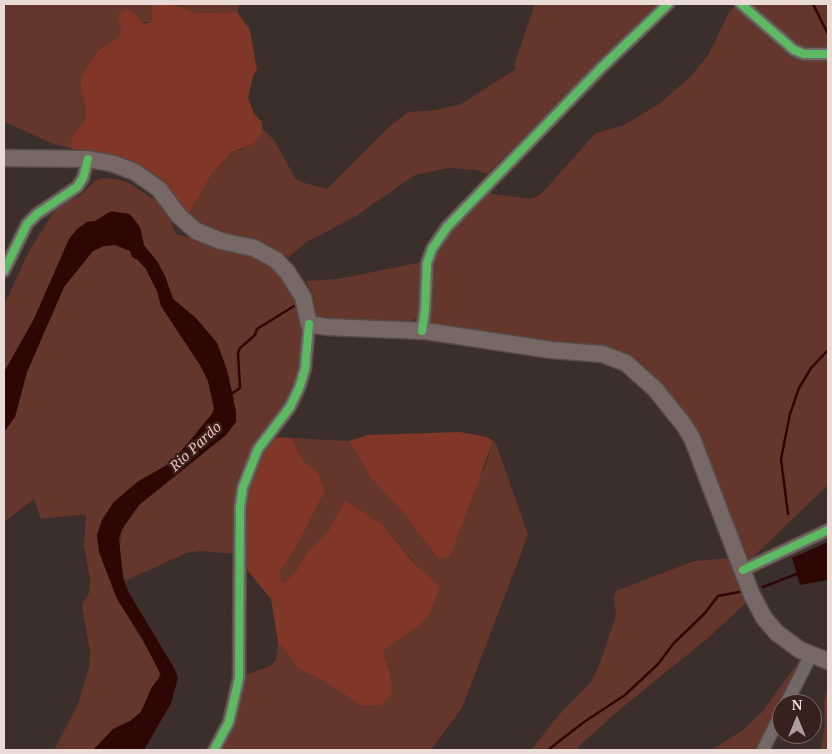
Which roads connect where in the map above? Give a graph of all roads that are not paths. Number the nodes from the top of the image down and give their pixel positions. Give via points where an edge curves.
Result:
1 (668, 4) edge
2 (740, 4) edge
3 (828, 54) edge
4 (4, 158) edge
5 (88, 159) junction
6 (4, 271) edge
7 (309, 324) junction
8 (422, 331) junction
9 (828, 530) edge
10 (747, 582) junction
11 (811, 655) junction
12 (828, 661) edge
13 (791, 694) edge
14 (772, 732) edge
15 (214, 750) edge
16 (763, 750) edge

1 - 8 street via 441,234 426,263
2 - 3 street via 794,50 804,54
4 - 5 main road
5 - 6 street via 81,183 27,224
5 - 7 main road via 125,167 145,178 196,231 221,241 254,248 276,260 303,297
7 - 8 main road
7 - 15 street via 300,388 290,407 258,449 243,487 240,507 240,678 229,722
8 - 10 main road via 602,354 633,368 655,390 692,438
9 - 10 street
10 - 11 main road via 758,610 770,626
11 - 12 main road
11 - 13 street
14 - 16 street

